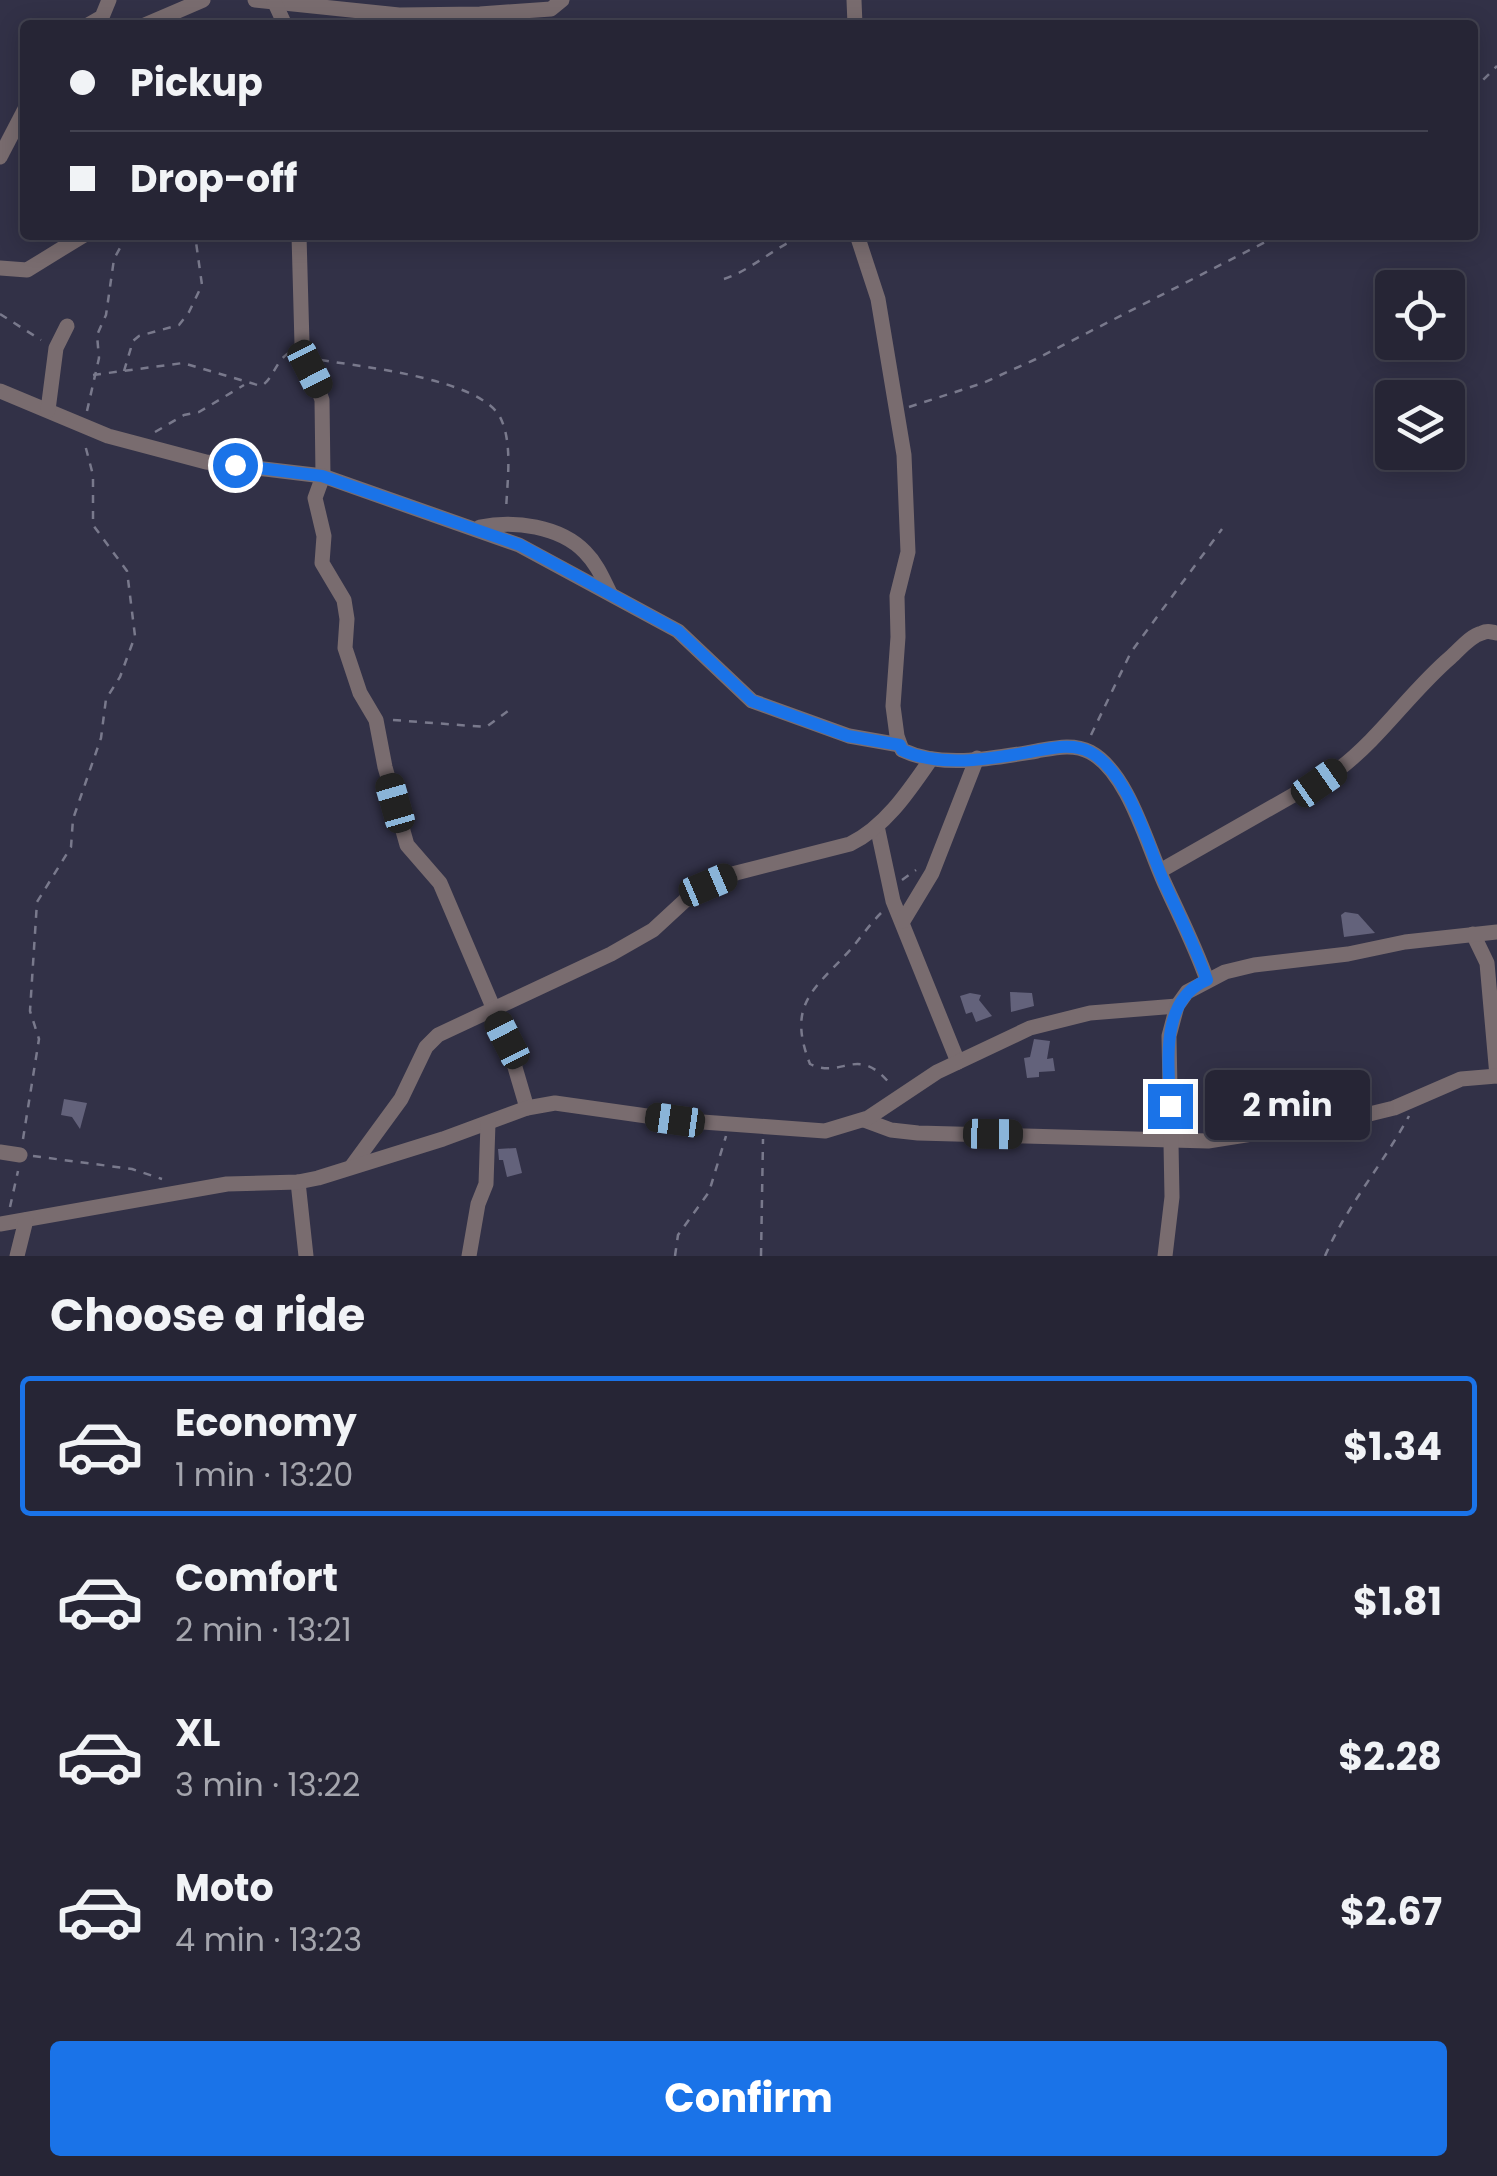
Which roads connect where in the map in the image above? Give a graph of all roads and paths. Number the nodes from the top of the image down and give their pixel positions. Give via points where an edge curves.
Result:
1 (203, 0) edge
2 (255, 0) edge
3 (562, 0) edge
4 (274, 1) edge
5 (157, 20) edge
6 (1497, 66) edge
7 (1478, 85) edge
8 (20, 119) edge
9 (0, 157) edge
10 (76, 240) edge
11 (124, 240) edge
12 (196, 240) edge
13 (299, 240) edge
14 (793, 240) edge
15 (859, 240) edge
16 (1269, 240) edge
17 (0, 268) edge
18 (724, 279) dead end
19 (0, 314) edge
20 (67, 326) dead end
21 (56, 348) junction
22 (303, 351) junction
23 (124, 371) junction
24 (94, 375) junction
25 (246, 384) junction
26 (0, 391) edge
27 (48, 410) junction
28 (898, 410) junction
29 (82, 426) junction
30 (137, 444) junction
31 (322, 476) junction
32 (505, 524) junction
33 (476, 528) junction
34 (1222, 529) dead end
35 (610, 593) junction
36 (1497, 634) edge
37 (508, 711) dead end
38 (376, 720) junction
39 (900, 745) junction
40 (1084, 750) junction
41 (978, 758) junction
42 (932, 759) junction
43 (878, 826) junction
44 (1160, 871) junction
45 (893, 901) junction
46 (903, 921) junction
47 (1497, 932) edge
48 (1473, 934) junction
49 (1207, 980) junction
50 (1178, 1006) junction
51 (492, 1011) junction
52 (958, 1062) junction
53 (1497, 1076) edge
54 (899, 1096) junction
55 (1417, 1098) junction
56 (526, 1108) junction
57 (864, 1120) junction
58 (488, 1123) junction
59 (729, 1125) junction
60 (763, 1128) junction
61 (1172, 1138) junction
62 (0, 1152) edge
63 (20, 1155) junction
64 (351, 1167) junction
65 (298, 1182) junction
66 (186, 1190) junction
67 (26, 1220) junction
68 (3, 1224) edge
69 (17, 1256) edge
70 (306, 1256) edge
71 (469, 1256) edge
72 (674, 1256) edge
73 (760, 1256) edge
74 (1165, 1256) edge
75 (1325, 1256) edge

1 - 5 street
2 - 4 street
3 - 4 street via 551,9 438,15
6 - 7 path
8 - 9 street
10 - 17 street via 28,270
11 - 24 path via 114,258
12 - 23 path via 202,285 189,312 178,325 139,336
13 - 22 street
14 - 18 path
15 - 28 street via 878,299
16 - 28 path via 1036,360
19 - 21 path
20 - 21 street
21 - 27 street
22 - 25 path via 279,360 267,383
22 - 31 street via 322,400
22 - 32 path via 446,384 488,403 504,426
23 - 24 path
23 - 25 path via 183,364
24 - 29 path
25 - 30 path
26 - 27 street
27 - 29 street
28 - 39 street via 908,552 897,596 893,706
29 - 30 street
29 - 63 path via 93,525 127,571 135,636 106,699 71,847 37,902 30,1012 39,1039
30 - 31 street via 206,462
31 - 33 street
31 - 38 street via 315,498 322,563 344,600 345,648
32 - 33 street
32 - 35 street via 559,535 582,548
33 - 35 street
34 - 40 path via 1131,652
35 - 39 street via 678,631 752,701 848,736
36 - 44 street via 1486,631 1462,647 1339,768
37 - 38 path via 486,727
38 - 51 street via 407,846 440,884
39 - 42 street
40 - 41 street via 1057,747
40 - 44 street via 1109,770 1136,810
41 - 42 street
41 - 46 street via 932,873
42 - 43 street
43 - 45 street
43 - 51 street via 850,844 708,885 611,954
44 - 49 street
45 - 46 street
45 - 54 path via 814,985 802,1012 810,1064 867,1064
46 - 52 street
47 - 48 street
48 - 49 street via 1254,965
48 - 53 street via 1486,963
49 - 50 street via 1186,992
50 - 52 street via 1060,1020
50 - 61 street via 1169,1036
51 - 56 street via 518,1069
51 - 64 street via 432,1040 401,1099
52 - 54 street
53 - 55 street via 1461,1079
54 - 57 street
55 - 61 street via 1353,1118 1236,1138
55 - 75 path
56 - 58 street
56 - 59 street via 555,1103
57 - 60 street via 825,1132
57 - 61 street via 918,1133
58 - 64 street
58 - 71 street via 486,1184
59 - 60 street
59 - 72 path via 709,1192 678,1235
60 - 73 path
61 - 74 street
62 - 63 street
63 - 66 path via 132,1169
63 - 68 path
64 - 65 street
65 - 66 street
65 - 70 street
66 - 67 street
67 - 68 street
67 - 69 street

